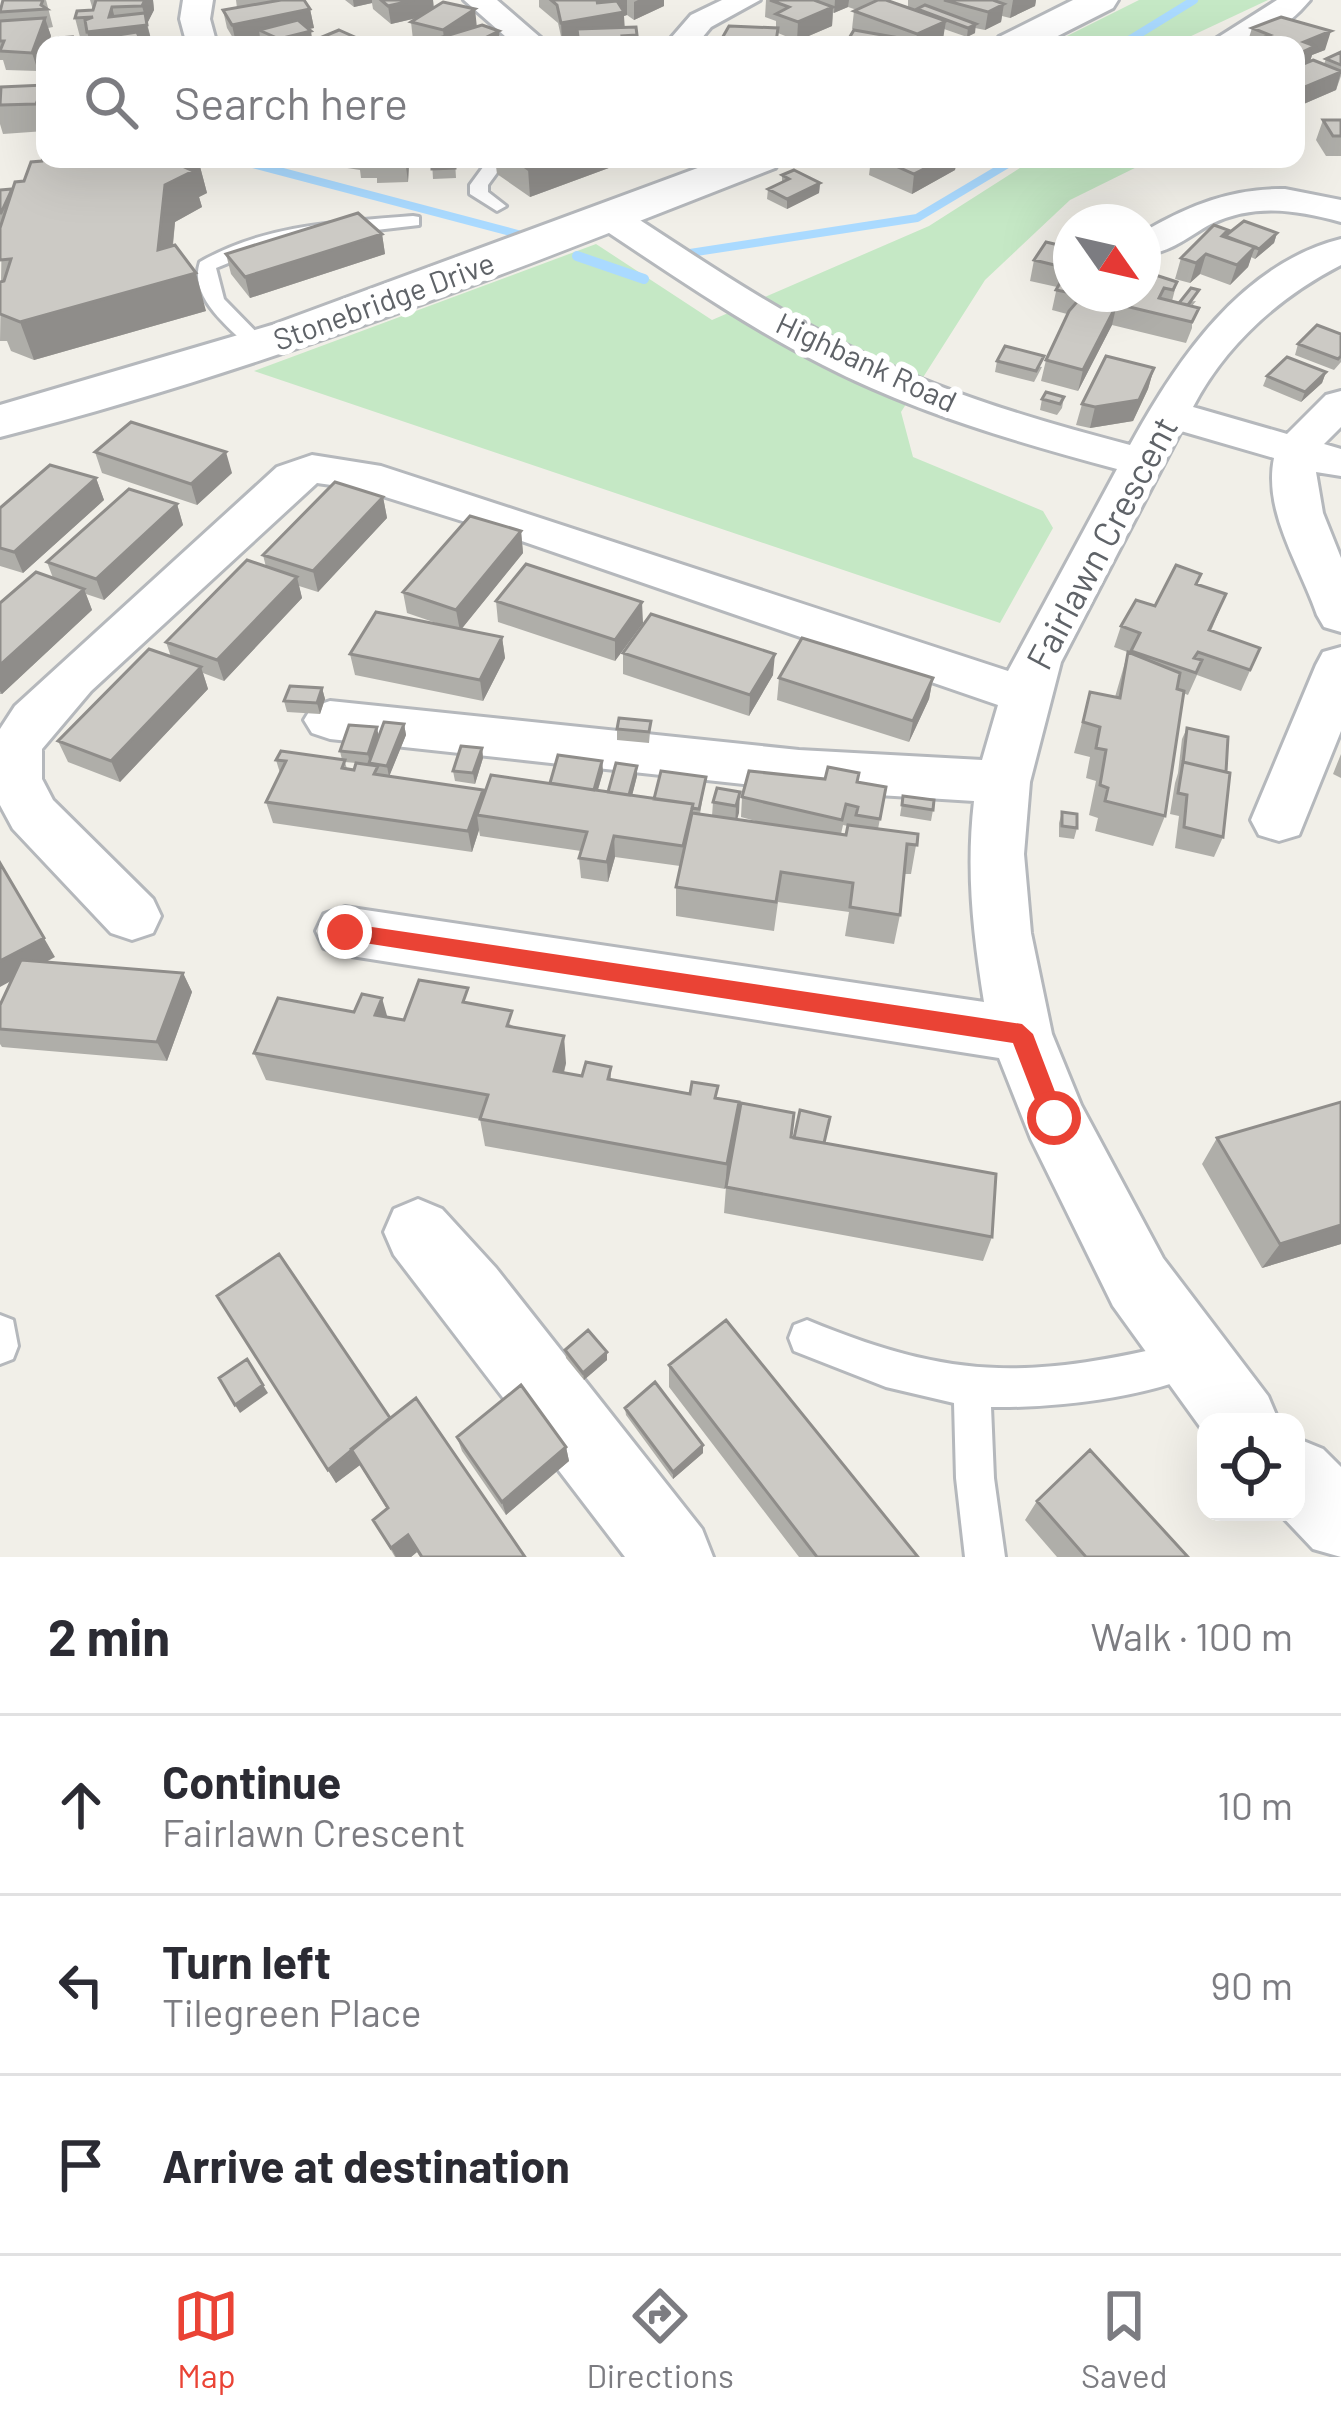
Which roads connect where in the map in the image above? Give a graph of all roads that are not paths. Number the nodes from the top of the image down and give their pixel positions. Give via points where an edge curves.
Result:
1 (199, 0) edge
2 (479, 0) edge
3 (745, 0) edge
4 (1100, 0) edge
5 (1295, 0) edge
6 (200, 36) edge
7 (523, 36) edge
8 (688, 36) edge
9 (1030, 36) edge
10 (1241, 36) edge
11 (491, 168) edge
12 (737, 168) edge
13 (497, 206) dead end
14 (1341, 211) edge
15 (610, 217) junction
16 (412, 221) dead end
17 (1161, 237) edge
18 (1341, 250) edge
19 (260, 347) junction
20 (1341, 404) edge
21 (1170, 414) junction
22 (0, 421) edge
23 (1319, 456) edge
24 (1144, 462) junction
25 (1341, 615) edge
26 (1341, 665) edge
27 (1024, 694) junction
28 (330, 721) dead end
29 (1004, 782) junction
30 (1280, 820) dead end
31 (132, 916) dead end
32 (345, 932) dead end
33 (1022, 1034) junction
34 (418, 1232) dead end
35 (0, 1333) edge
36 (807, 1338) dead end
37 (0, 1346) edge
38 (1195, 1358) junction
39 (971, 1388) junction
40 (1235, 1413) edge
41 (1305, 1485) edge
42 (1341, 1521) edge
43 (674, 1557) edge
44 (986, 1557) edge

1 - 6 street
2 - 7 street
3 - 8 street
4 - 9 street
5 - 10 street
11 - 13 lane via 479,194
12 - 15 street, Stonebridge Drive
14 - 17 street via 1281,199 1223,203
15 - 19 street, Stonebridge Drive
15 - 24 street, Highbank Road via 840,358 942,402
16 - 19 lane via 262,239 207,266 214,298
18 - 21 street, Fairlawn Crescent via 1302,269 1210,344
19 - 22 street, Stonebridge Drive
20 - 23 street
21 - 23 street
21 - 24 street, Fairlawn Crescent
23 - 25 street via 1294,476
24 - 27 street, Fairlawn Crescent
26 - 30 street
27 - 29 street, Fairlawn Crescent
27 - 31 street via 491,515 365,476 312,470 250,514 73,678 15,749 15,779 32,814
28 - 29 street via 800,770
29 - 33 street, Fairlawn Crescent via 996,854
32 - 33 street
33 - 38 street, Fairlawn Crescent via 1054,1118 1138,1282
34 - 43 street
35 - 37 lane
36 - 39 lane via 876,1367
38 - 39 lane via 1095,1379
38 - 40 street, Fairlawn Crescent
39 - 44 lane
41 - 42 street

